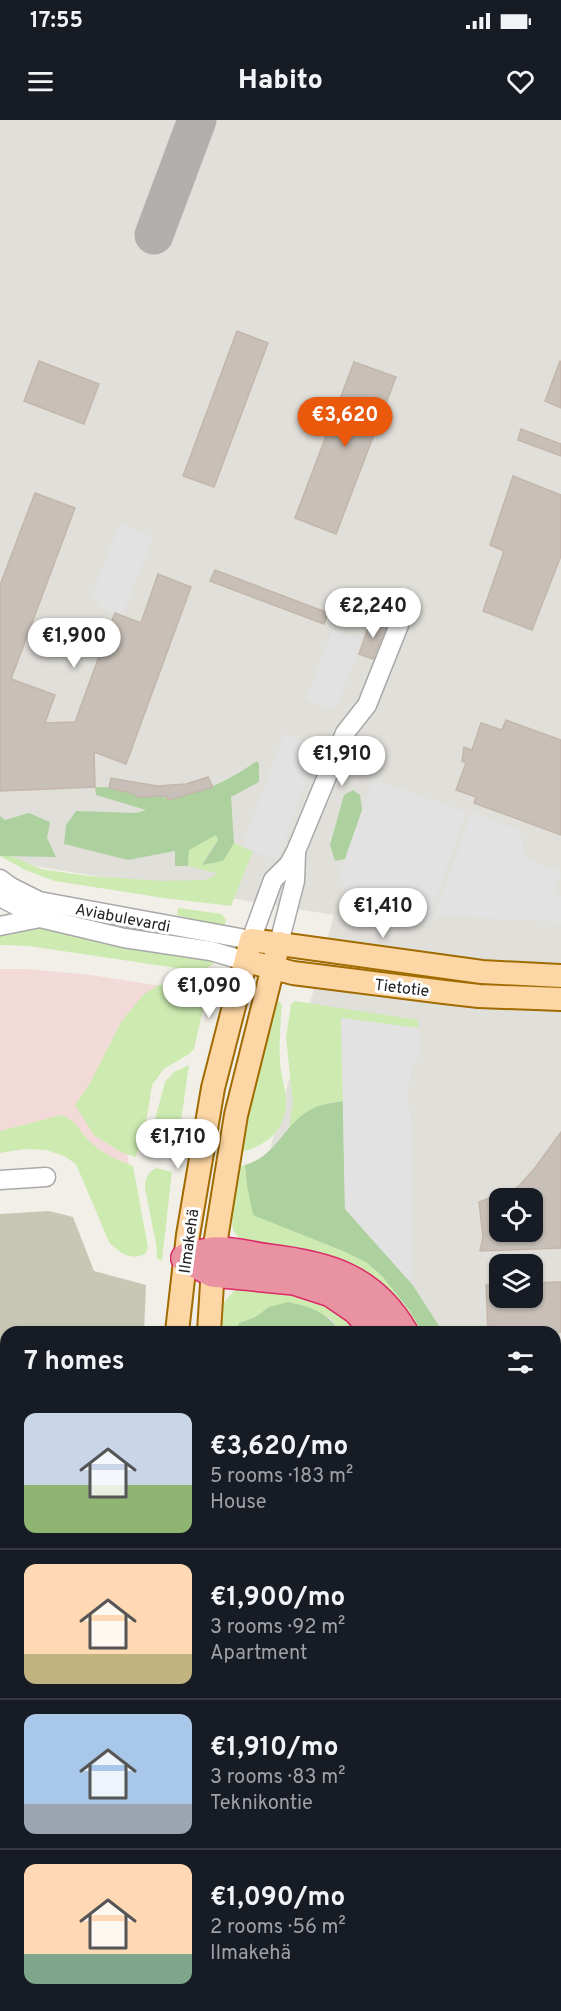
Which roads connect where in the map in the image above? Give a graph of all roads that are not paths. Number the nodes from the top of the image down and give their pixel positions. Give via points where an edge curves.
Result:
1 (399, 625) dead end
2 (296, 851) junction
3 (0, 879) edge
4 (0, 897) edge
5 (40, 918) junction
6 (0, 926) edge
7 (279, 943) junction
8 (248, 951) junction
9 (272, 967) junction
10 (561, 976) edge
11 (561, 999) edge
12 (46, 1177) dead end
13 (0, 1180) edge
14 (185, 1258) junction
15 (213, 1262) junction
16 (178, 1326) edge
17 (209, 1326) edge
18 (369, 1326) edge
19 (401, 1326) edge

1 - 2 street via 367,705 345,733
2 - 7 street via 295,881
2 - 8 street via 273,880
3 - 8 street, Aviabulevardi via 39,901
4 - 5 street
5 - 6 street, Aviabulevardi
5 - 8 street, Aviabulevardi via 124,938 211,951
7 - 8 main road, Tietotie
7 - 9 main road, Ilmakehä
7 - 10 main road, Tietotie via 482,972
8 - 9 main road, Tietotie
8 - 14 main road, Ilmakehä via 213,1088
9 - 11 main road, Tietotie via 467,995
9 - 15 main road, Ilmakehä via 236,1115
12 - 13 street
14 - 15 highway
14 - 16 main road, Ilmakehä
15 - 17 main road, Ilmakehä
15 - 18 highway via 315,1286 346,1302
15 - 19 highway via 306,1263 340,1273 372,1293

